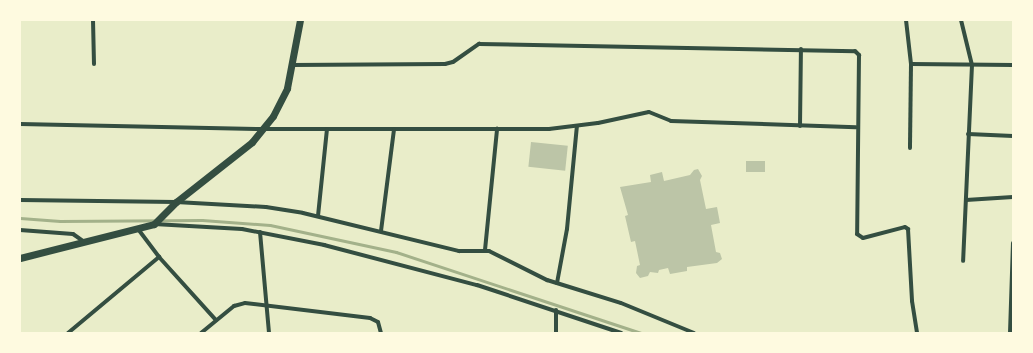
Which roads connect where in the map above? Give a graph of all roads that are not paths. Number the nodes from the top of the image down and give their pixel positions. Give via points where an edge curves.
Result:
1 (93, 20) edge
2 (300, 20) edge
3 (906, 20) edge
4 (961, 20) edge
5 (801, 49) junction
6 (94, 64) dead end
7 (911, 64) junction
8 (292, 65) junction
9 (972, 65) junction
10 (1013, 65) edge
11 (20, 124) edge
12 (577, 126) junction
13 (800, 126) junction
14 (856, 128) junction
15 (264, 129) junction
16 (328, 129) junction
17 (496, 129) junction
18 (394, 130) junction
19 (968, 134) junction
20 (1013, 136) edge
21 (910, 148) dead end
22 (1013, 197) edge
23 (20, 200) edge
24 (966, 200) junction
25 (174, 204) junction
26 (318, 216) junction
27 (155, 223) junction
28 (138, 229) junction
29 (20, 230) edge
30 (381, 231) junction
31 (260, 232) junction
32 (83, 241) junction
33 (1013, 242) edge
34 (485, 250) junction
35 (159, 257) junction
36 (20, 258) edge
37 (963, 261) dead end
38 (557, 283) junction
39 (268, 306) junction
40 (556, 310) junction
41 (216, 320) junction
42 (68, 333) edge
43 (201, 333) edge
44 (269, 333) edge
45 (381, 333) edge
46 (556, 333) edge
47 (621, 333) edge
48 (694, 333) edge
49 (917, 333) edge
50 (1010, 333) edge

1 - 6 street
2 - 8 street
3 - 7 street
4 - 9 street
5 - 8 street via 479,44 453,62 445,64
5 - 13 street
5 - 14 street via 852,50 858,53
7 - 9 street
7 - 21 street
8 - 15 street via 287,88
9 - 10 street
9 - 19 street
11 - 15 street
12 - 13 street via 649,112 671,121
12 - 17 street
12 - 38 street via 567,229
13 - 14 street
14 - 49 street via 857,234 863,238 905,227 908,229 912,301
15 - 16 street
15 - 25 street via 246,147
16 - 18 street
16 - 26 street
17 - 18 street
17 - 34 street
18 - 30 street
19 - 20 street
19 - 24 street
22 - 24 street
23 - 25 street
24 - 37 street
25 - 26 street via 266,207
25 - 27 street
26 - 30 street
27 - 28 street
27 - 31 street
28 - 32 street
28 - 35 street
29 - 32 street via 73,234
30 - 34 street via 459,251
31 - 39 street
31 - 40 street via 399,263
32 - 36 street
33 - 50 street
34 - 38 street
35 - 41 street
35 - 42 street
38 - 48 street via 633,308
39 - 41 street via 239,304
39 - 44 street
39 - 45 street via 370,318 381,325
40 - 46 street
40 - 47 street
41 - 43 street

